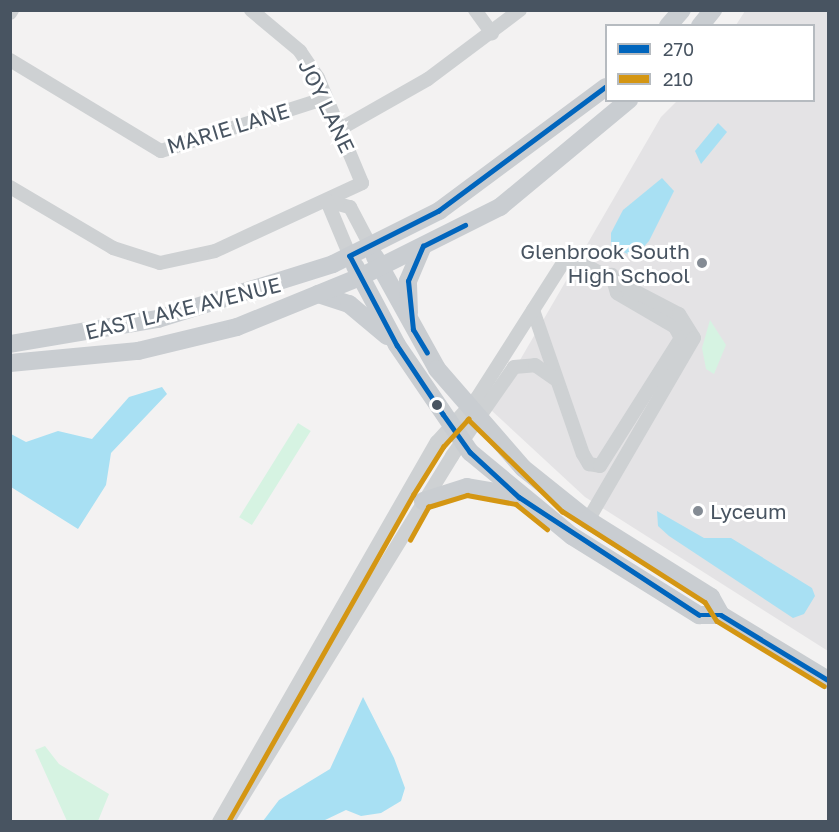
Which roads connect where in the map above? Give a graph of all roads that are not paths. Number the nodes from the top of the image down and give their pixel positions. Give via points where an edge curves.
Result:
1 (251, 10) edge
2 (475, 10) edge
3 (520, 10) edge
4 (682, 10) edge
5 (713, 10) edge
6 (670, 24) edge
7 (702, 24) edge
8 (492, 33) junction
9 (10, 60) edge
10 (605, 88) edge
11 (326, 98) junction
12 (627, 102) edge
13 (340, 129) junction
14 (10, 187) edge
15 (327, 201) junction
16 (423, 246) junction
17 (371, 247) junction
18 (350, 256) junction
19 (380, 267) junction
20 (612, 275) junction
21 (360, 277) junction
22 (318, 294) junction
23 (533, 310) junction
24 (413, 330) junction
25 (10, 344) edge
26 (397, 345) junction
27 (10, 363) edge
28 (555, 379) junction
29 (473, 415) junction
30 (457, 434) junction
31 (519, 497) junction
32 (423, 501) junction
33 (588, 520) junction
34 (721, 615) junction
35 (828, 680) edge
36 (219, 822) edge
37 (226, 822) edge

1 - 11 street, JOY LANE via 300,51
2 - 8 street
3 - 8 street
4 - 6 main road
5 - 7 main road
8 - 13 street via 428,79
9 - 11 street, MARIE LANE via 161,151
10 - 17 main road, EAST LAKE AVENUE via 495,173
11 - 13 street, JOY LANE
12 - 16 main road, EAST LAKE AVENUE via 500,207
13 - 15 street, JOY LANE via 362,183
14 - 15 street via 113,248 160,262 215,251
15 - 17 street via 350,207
15 - 18 street
16 - 19 main road, EAST LAKE AVENUE
16 - 24 main road via 405,297
17 - 18 main road, EAST LAKE AVENUE
17 - 19 main road
18 - 21 main road
18 - 25 main road, EAST LAKE AVENUE via 292,281 158,319
19 - 21 main road, EAST LAKE AVENUE
19 - 24 main road
20 - 23 street via 585,261 563,263
20 - 28 street via 617,293 675,327 681,338 600,466 585,460
20 - 33 street via 679,314 694,338
21 - 22 main road, EAST LAKE AVENUE
21 - 26 main road
22 - 26 main road via 349,304
22 - 27 main road, EAST LAKE AVENUE via 237,327 138,351
23 - 28 street
23 - 29 street
24 - 29 main road
26 - 30 main road
28 - 29 street via 535,364 514,367
29 - 30 street
29 - 33 main road via 523,468
30 - 31 main road
30 - 32 street
30 - 36 street via 407,491
31 - 32 main road via 467,487
31 - 34 main road via 699,615
32 - 37 street
33 - 34 main road via 711,597
34 - 35 main road

